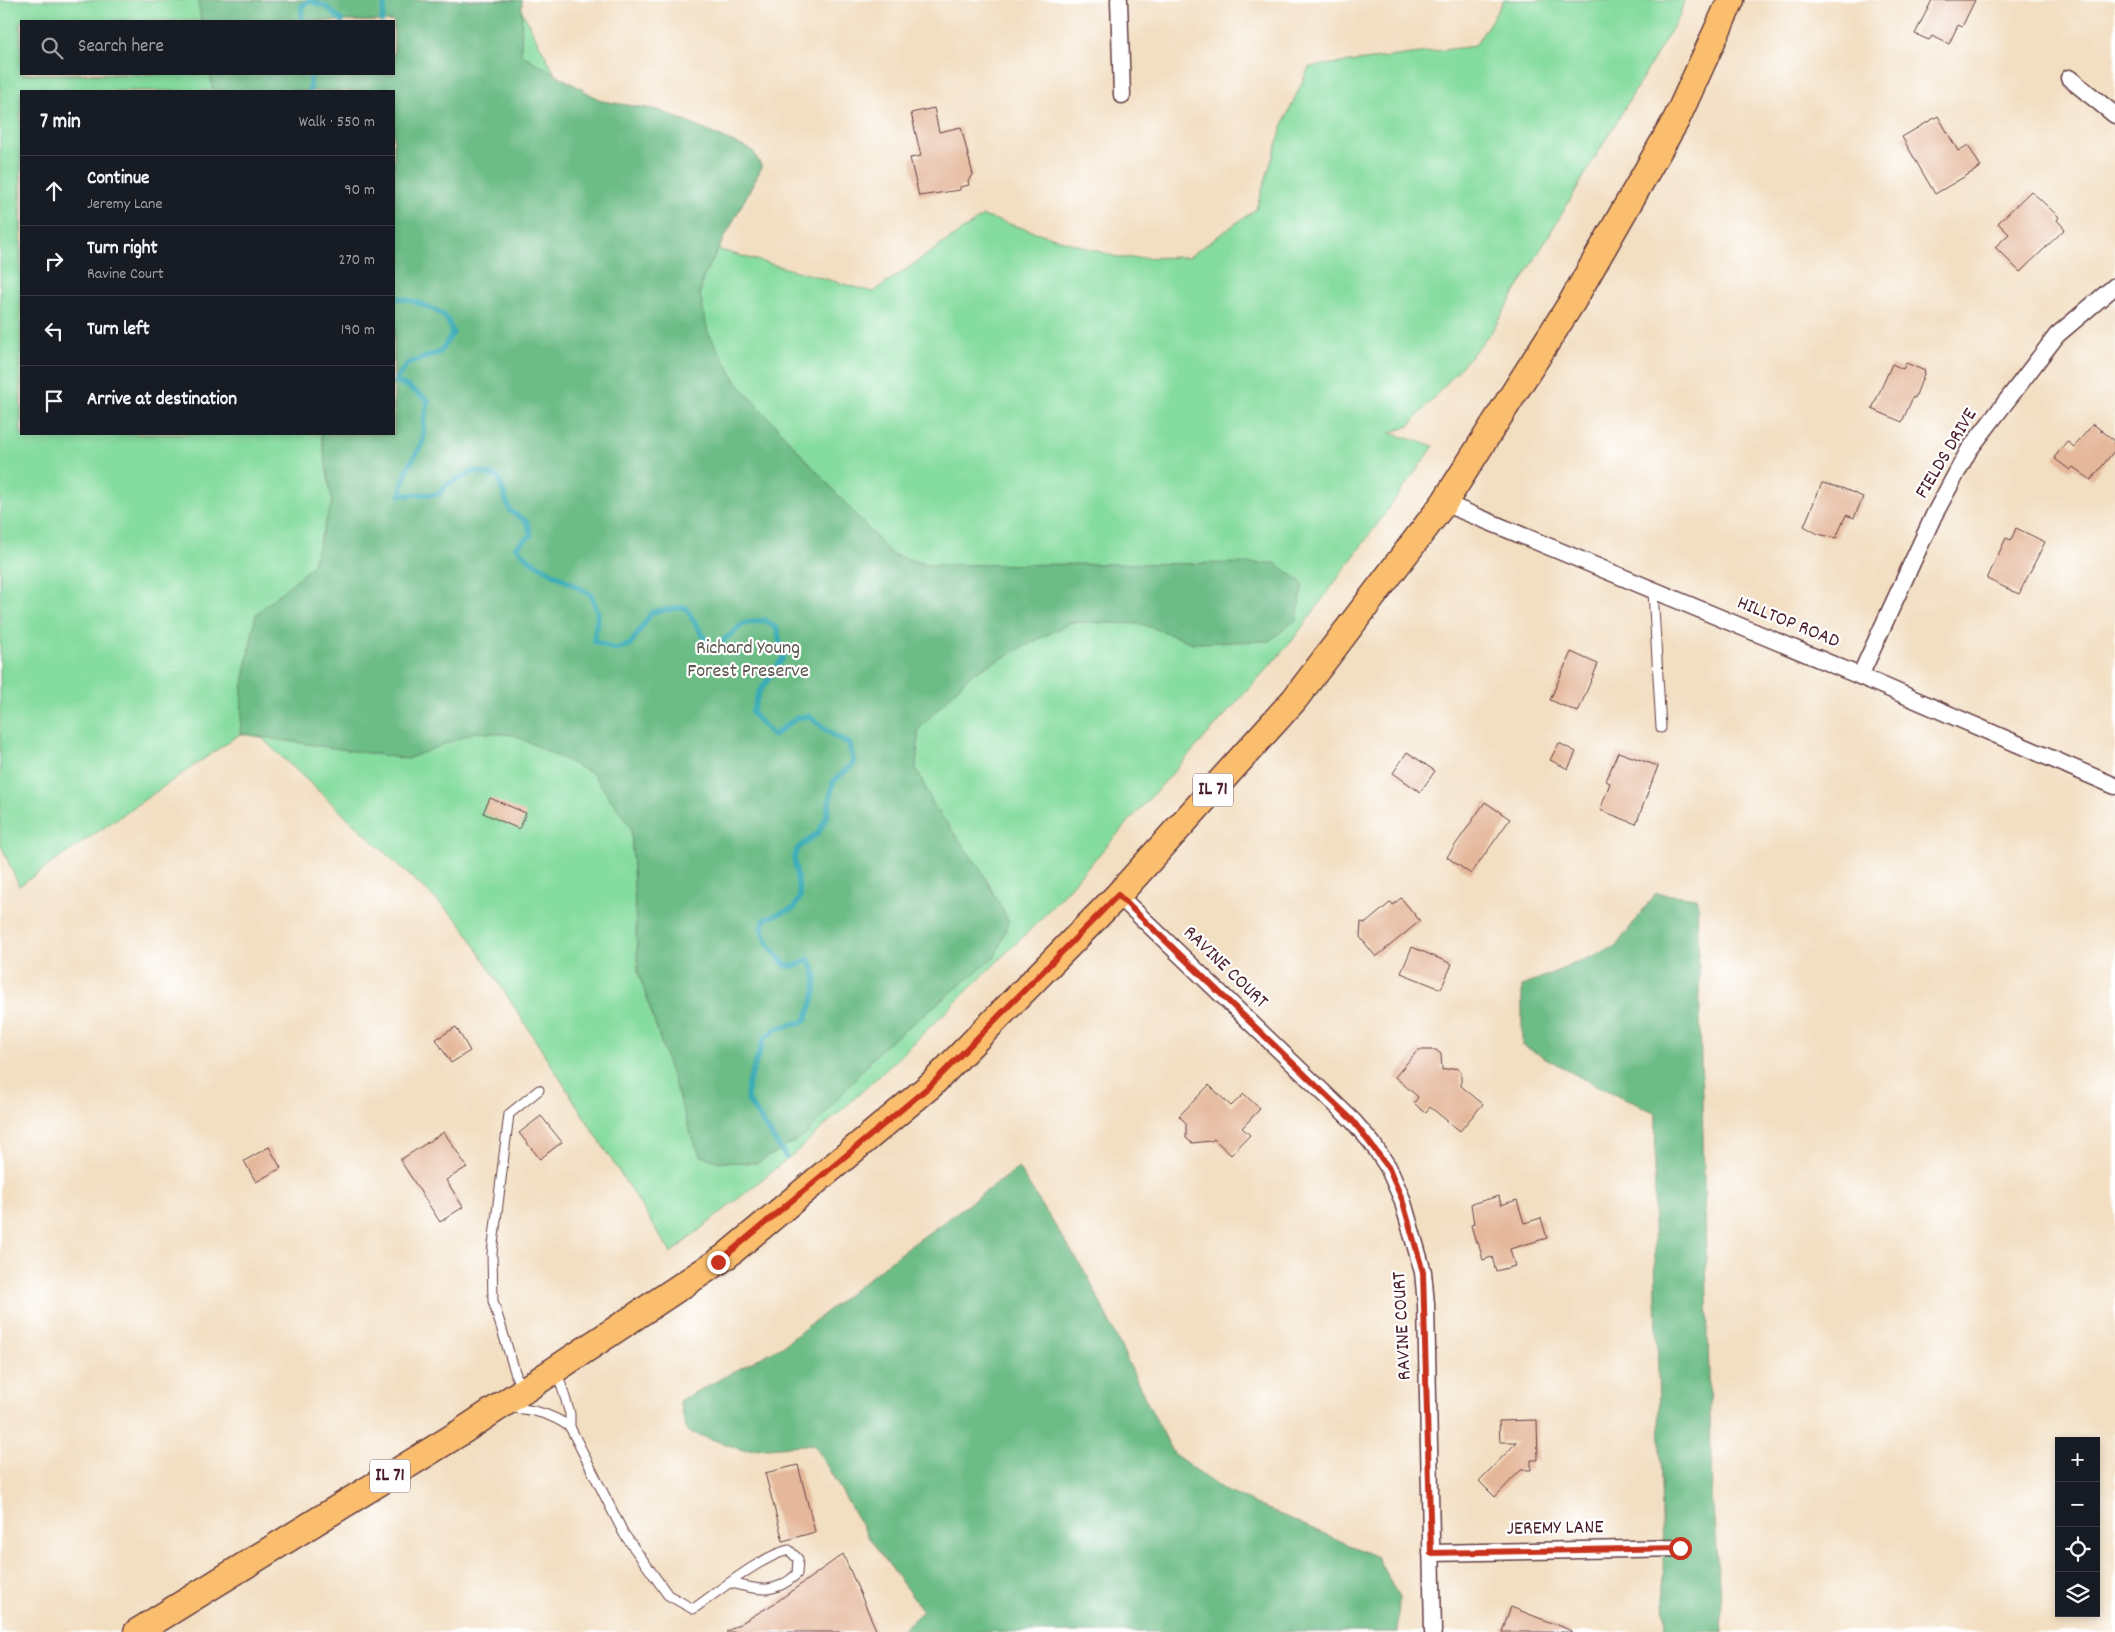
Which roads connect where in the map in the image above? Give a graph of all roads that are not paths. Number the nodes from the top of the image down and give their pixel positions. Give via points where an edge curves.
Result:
1 (1119, 0) edge
2 (1731, 0) edge
3 (2069, 78) dead end
4 (1122, 95) dead end
5 (2115, 115) edge
6 (2113, 290) edge
7 (1444, 503) junction
8 (1653, 591) junction
9 (1860, 676) junction
10 (1661, 728) dead end
11 (2115, 786) edge
12 (1118, 895) junction
13 (539, 1090) dead end
14 (556, 1369) junction
15 (521, 1393) junction
16 (499, 1408) junction
17 (570, 1427) junction
18 (1680, 1548) dead end
19 (1431, 1553) junction
20 (731, 1584) junction
21 (137, 1632) edge
22 (1433, 1632) edge

1 - 4 street
2 - 7 main road, IL 71 via 1666,136 1572,302
3 - 5 street
6 - 9 street, FIELDS DRIVE via 2057,335 1969,450 1934,515
7 - 8 street, HILLTOP ROAD
7 - 12 main road, IL 71 via 1294,700
8 - 9 street, HILLTOP ROAD
8 - 10 lane
9 - 11 street, HILLTOP ROAD
12 - 14 main road, IL 71 via 931,1085 725,1257
12 - 19 street, RAVINE COURT via 1353,1121 1388,1167 1402,1199 1423,1272
13 - 15 lane via 509,1114 492,1253 493,1301
14 - 15 main road, IL 71
14 - 17 lane via 570,1414
15 - 16 main road, IL 71
16 - 17 lane via 543,1412
16 - 21 main road, IL 71
17 - 20 lane via 624,1534 668,1595 692,1609
18 - 19 street, JEREMY LANE
19 - 22 street, RAVINE COURT
20 - 20 lane via 777,1553 788,1550 798,1558 797,1574 787,1583 763,1591

